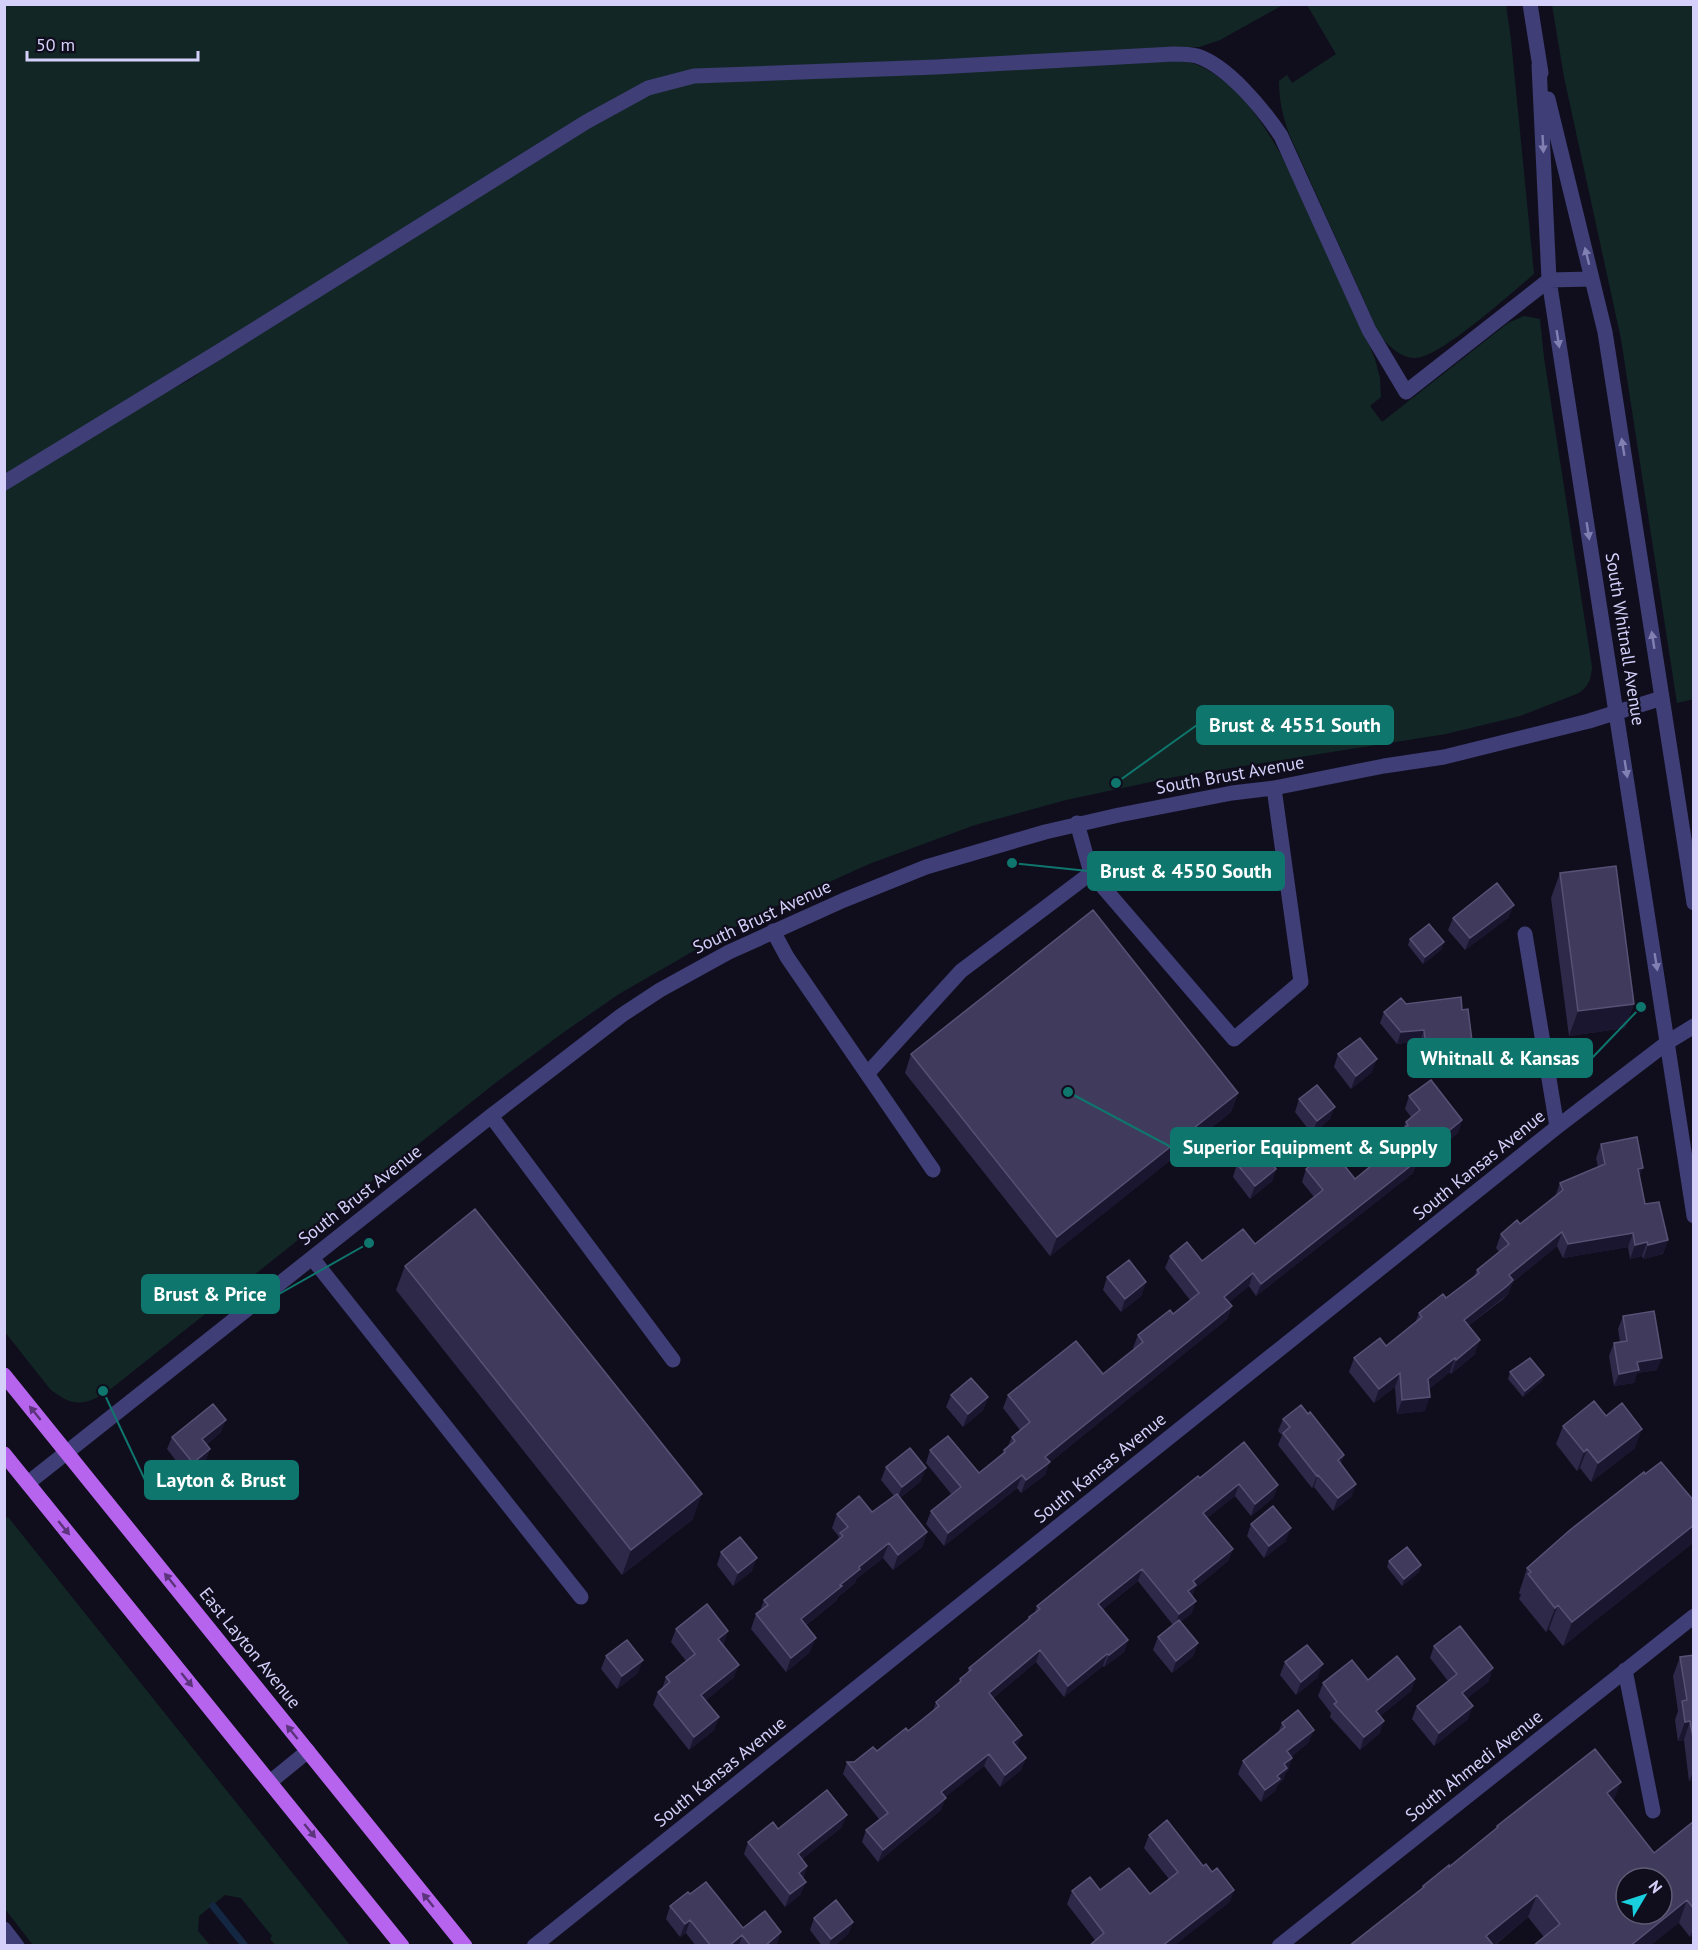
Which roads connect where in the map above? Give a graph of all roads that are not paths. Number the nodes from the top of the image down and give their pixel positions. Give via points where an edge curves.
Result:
1 (1530, 4) edge
2 (1539, 65) junction
3 (1592, 279) junction
4 (1549, 280) junction
5 (4, 483) edge
6 (1662, 698) junction
7 (1617, 712) junction
8 (1274, 788) junction
9 (1077, 824) junction
10 (1091, 873) junction
11 (1694, 903) edge
12 (774, 931) junction
13 (1525, 934) dead end
14 (1694, 1026) edge
15 (1668, 1042) junction
16 (867, 1074) junction
17 (491, 1116) junction
18 (1557, 1127) junction
19 (933, 1170) dead end
20 (1694, 1216) edge
21 (312, 1258) junction
22 (673, 1360) dead end
23 (4, 1375) edge
24 (66, 1452) junction
25 (4, 1454) edge
26 (28, 1482) junction
27 (581, 1597) dead end
28 (1694, 1616) edge
29 (1625, 1670) junction
30 (308, 1751) junction
31 (270, 1782) junction
32 (1653, 1811) dead end
33 (4, 1929) edge
34 (17, 1946) edge
35 (402, 1946) edge
36 (465, 1946) edge
37 (534, 1946) edge
38 (1279, 1946) edge

1 - 2 street, South Whitnall Avenue
3 -> 2 street, South Whitnall Avenue
2 -> 4 street, South Whitnall Avenue
3 - 4 street
6 -> 3 street, South Whitnall Avenue via 1605,332
4 - 5 street via 1406,392 1370,330 1281,135 1235,82 1199,57 1174,54 694,76 648,88 586,122
4 -> 7 street, South Whitnall Avenue
6 - 7 street, South Brust Avenue
6 - 11 street, South Whitnall Avenue
7 - 8 street, South Brust Avenue via 1444,757
7 -> 15 street, South Whitnall Avenue
8 - 9 street, South Brust Avenue
8 - 10 street via 1301,981 1234,1039
9 - 10 street
9 - 12 street, South Brust Avenue via 927,867
10 - 16 street via 961,971
12 - 16 street via 786,957
12 - 17 street, South Brust Avenue via 641,1002
13 - 18 street
14 - 15 street, South Kansas Avenue
15 - 18 street, South Kansas Avenue
15 - 20 street, South Whitnall Avenue
16 - 19 street
17 - 21 street, South Brust Avenue
17 - 22 street
18 - 37 street, South Kansas Avenue
21 - 24 street, South Brust Avenue
21 - 27 street
24 -> 23 main road, East Layton Avenue
24 - 26 street, South Brust Avenue
30 -> 24 main road, East Layton Avenue
25 - 26 main road
26 -> 31 main road
28 - 29 street, South Ahmedi Avenue
29 - 32 street
29 - 38 street, South Ahmedi Avenue
30 - 31 street
36 -> 30 main road, East Layton Avenue
31 -> 35 main road
33 - 34 street

